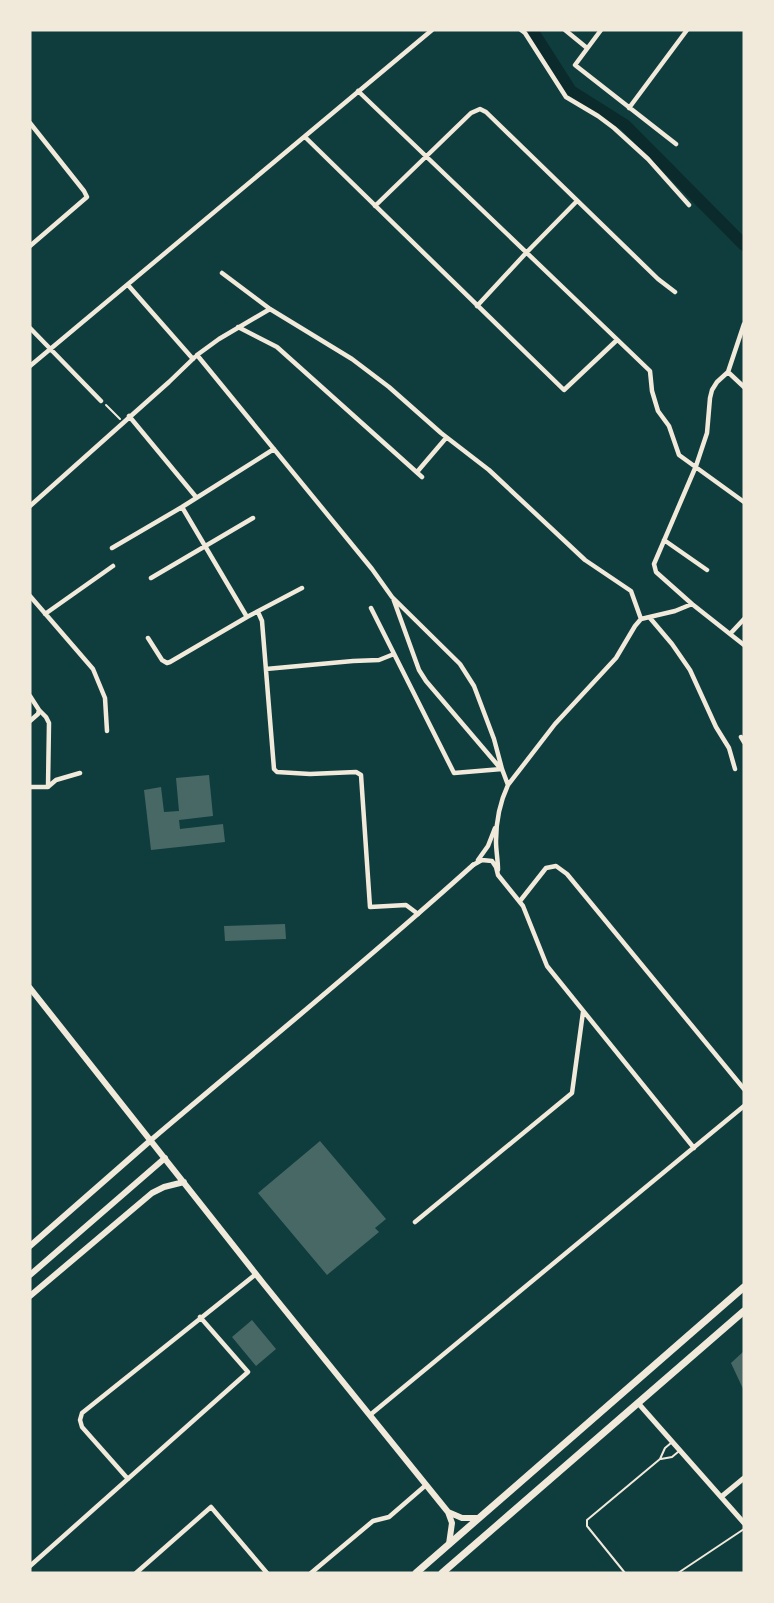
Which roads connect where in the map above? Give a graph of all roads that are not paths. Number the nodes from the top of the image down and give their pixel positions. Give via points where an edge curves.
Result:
1 (432, 30) edge
2 (521, 30) edge
3 (565, 30) edge
4 (601, 30) edge
5 (687, 30) edge
6 (587, 48) junction
7 (358, 92) junction
8 (629, 108) junction
9 (30, 124) edge
10 (304, 137) junction
11 (676, 144) dead end
12 (425, 156) junction
13 (577, 201) junction
14 (690, 205) dead end
15 (375, 206) junction
16 (30, 246) edge
17 (526, 253) junction
18 (222, 273) dead end
19 (128, 285) junction
20 (675, 292) dead end
21 (477, 306) junction
22 (270, 309) junction
23 (744, 324) edge
24 (238, 327) junction
25 (30, 328) edge
26 (617, 340) junction
27 (50, 350) junction
28 (195, 357) junction
29 (30, 366) edge
30 (728, 372) junction
31 (744, 387) edge
32 (102, 401) road end
33 (129, 416) junction
34 (446, 438) junction
35 (274, 449) junction
36 (696, 467) junction
37 (417, 472) junction
38 (422, 477) dead end
39 (196, 497) junction
40 (744, 502) edge
41 (30, 506) edge
42 (182, 507) junction
43 (253, 518) dead end
44 (664, 540) junction
45 (206, 547) junction
46 (112, 548) dead end
47 (113, 566) dead end
48 (707, 570) dead end
49 (151, 578) dead end
50 (302, 588) dead end
51 (30, 596) edge
52 (392, 597) junction
53 (692, 604) junction
54 (371, 608) dead end
55 (258, 612) junction
56 (45, 614) junction
57 (247, 617) junction
58 (650, 618) junction
59 (641, 619) junction
60 (744, 620) edge
61 (732, 632) junction
62 (148, 638) dead end
63 (744, 645) edge
64 (394, 654) junction
65 (266, 669) junction
66 (30, 696) edge
67 (39, 710) junction
68 (30, 721) edge
69 (107, 731) dead end
70 (502, 769) junction
71 (734, 769) dead end
72 (80, 773) dead end
73 (508, 785) junction
74 (30, 787) edge
75 (48, 787) junction
76 (498, 818) junction
77 (472, 865) junction
78 (498, 875) junction
79 (520, 901) junction
80 (418, 914) junction
81 (30, 988) edge
82 (583, 1011) junction
83 (744, 1089) edge
84 (744, 1107) edge
85 (150, 1140) junction
86 (694, 1148) junction
87 (165, 1158) junction
88 (184, 1182) junction
89 (415, 1222) dead end
90 (30, 1246) edge
91 (256, 1273) junction
92 (30, 1275) edge
93 (744, 1287) edge
94 (30, 1296) edge
95 (744, 1311) edge
96 (200, 1317) junction
97 (638, 1403) junction
98 (370, 1415) junction
99 (673, 1441) junction
100 (681, 1449) junction
101 (660, 1459) junction
102 (744, 1478) edge
103 (128, 1479) junction
104 (426, 1485) junction
105 (721, 1497) junction
106 (448, 1512) junction
107 (478, 1518) junction
108 (744, 1523) edge
109 (744, 1529) edge
110 (449, 1544) junction
111 (30, 1566) edge
112 (136, 1573) edge
113 (267, 1573) edge
114 (312, 1573) edge
115 (416, 1573) edge
116 (442, 1573) edge
117 (625, 1573) edge
118 (678, 1573) edge

1 - 7 street
2 - 14 street via 566,97 614,128
3 - 6 street
4 - 6 street
5 - 8 street
6 - 8 street via 575,65
7 - 10 street
7 - 12 street
8 - 11 street
9 - 16 street via 87,197
10 - 15 street
10 - 19 street
12 - 13 street via 480,109
12 - 15 street
12 - 17 street
13 - 17 street
13 - 20 street
15 - 21 street
17 - 21 street
17 - 26 street
18 - 22 street
19 - 27 street
19 - 28 street
21 - 26 street via 564,390
22 - 24 street
22 - 34 street via 352,359
23 - 30 street
24 - 28 street
24 - 37 street via 277,347
25 - 27 street
26 - 36 street via 650,371 658,411 680,455
27 - 29 street
27 - 32 street
28 - 33 street
28 - 35 street
30 - 31 street
30 - 36 street via 710,398 707,433
33 - 39 street
33 - 41 street
34 - 37 street
34 - 59 street via 489,470 585,561 631,591
35 - 39 street
35 - 52 street
36 - 40 street
36 - 44 street
37 - 38 street
39 - 42 street
42 - 45 street
42 - 46 street
43 - 45 street
44 - 48 street
44 - 53 street via 654,568
45 - 49 street
45 - 57 street
47 - 56 street
50 - 55 street
51 - 56 street
52 - 70 street via 426,681
52 - 70 street via 460,664 474,686
53 - 58 street
53 - 61 street
54 - 64 street
55 - 57 street
55 - 65 street
56 - 69 street via 98,678 105,698
57 - 62 street via 167,663
58 - 59 street
58 - 71 street via 690,670 729,748
59 - 73 street via 616,658 555,724
60 - 61 street
61 - 63 street
64 - 65 street via 379,660
64 - 70 street via 454,773
65 - 80 street via 274,769 360,775 370,907 406,905
66 - 67 street
67 - 68 street
67 - 75 street via 48,723
70 - 73 street
72 - 75 street
73 - 76 street
74 - 75 street
76 - 77 street via 488,846
76 - 78 street
77 - 78 street via 492,861
77 - 80 street
78 - 79 street
79 - 82 street via 547,966
79 - 83 street via 546,868 556,866 567,874
80 - 85 street
81 - 85 main road
82 - 86 street
82 - 89 street via 572,1093
84 - 86 street
85 - 87 main road
85 - 90 main road
86 - 98 street
87 - 88 main road
87 - 92 main road
88 - 91 main road
88 - 94 main road via 152,1193
91 - 96 street
91 - 98 main road
93 - 107 highway
95 - 97 highway
96 - 103 street via 248,1372
96 - 103 street via 82,1413 82,1427
97 - 99 street
97 - 116 highway
98 - 104 main road
99 - 100 street
99 - 101 lane
100 - 101 lane via 673,1457
100 - 105 street
101 - 117 lane via 587,1520
102 - 105 street
103 - 111 street
104 - 106 main road
104 - 114 street via 389,1517 373,1521
105 - 108 street
106 - 107 main road
106 - 110 main road via 452,1523
107 - 110 highway
109 - 118 lane
110 - 115 highway
112 - 113 street via 211,1507

